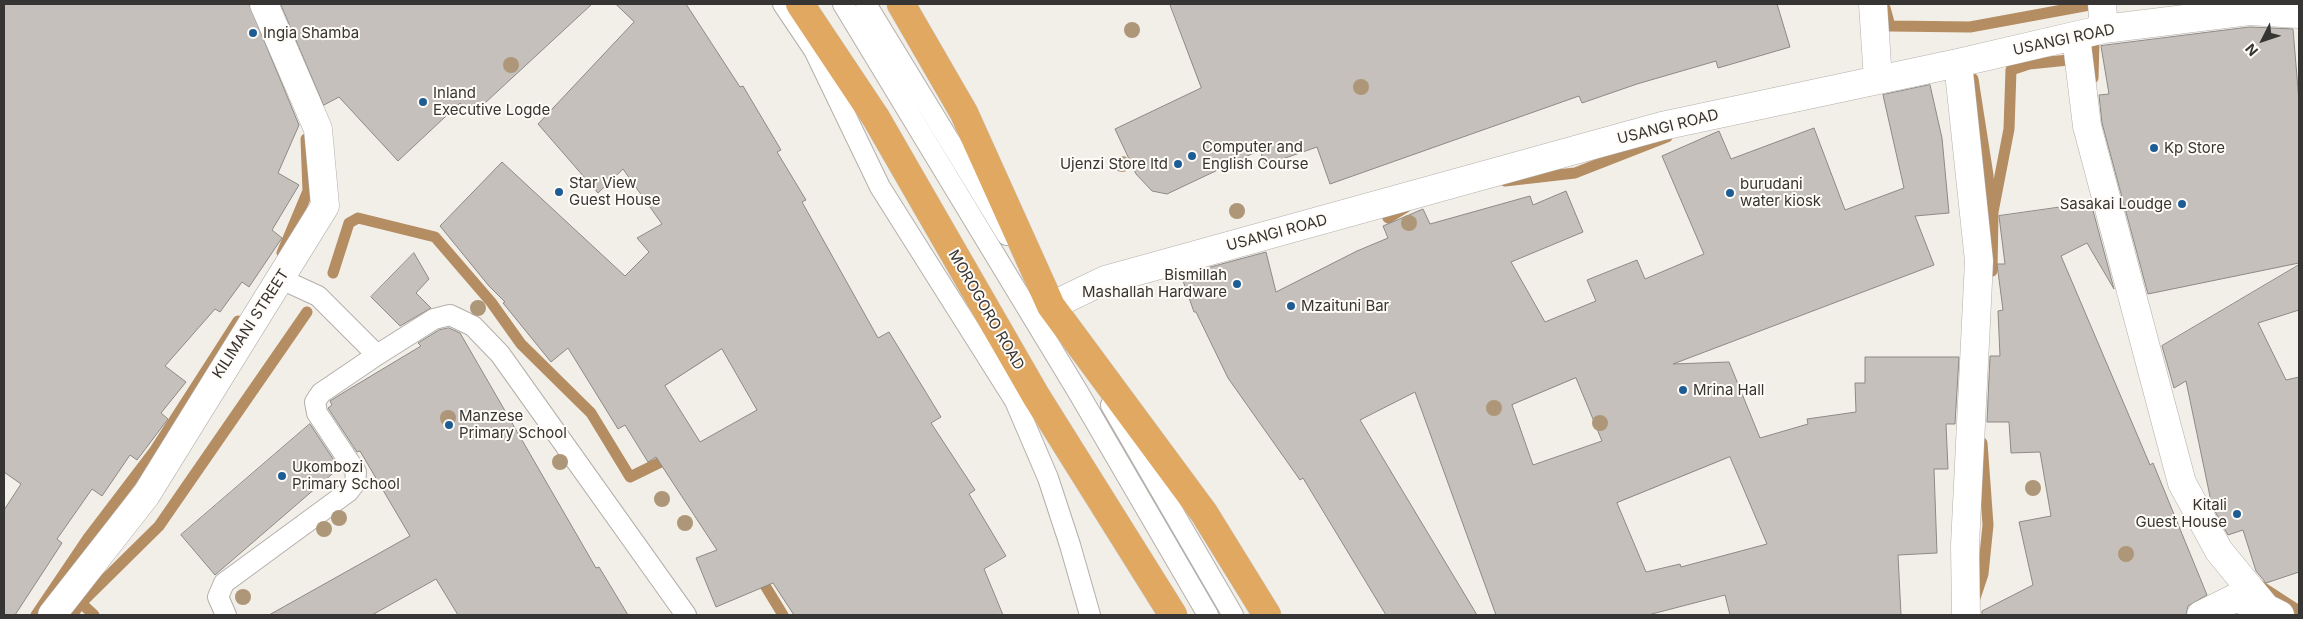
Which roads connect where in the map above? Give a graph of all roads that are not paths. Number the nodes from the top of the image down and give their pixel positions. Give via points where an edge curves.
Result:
1 (264, 4) edge
2 (783, 4) edge
3 (800, 4) edge
4 (842, 4) edge
5 (866, 4) edge
6 (901, 4) edge
7 (1873, 4) edge
8 (2299, 14) edge
9 (2103, 16) edge
10 (2076, 36) junction
11 (1958, 63) junction
12 (1878, 80) junction
13 (281, 279) junction
14 (1052, 306) junction
15 (377, 355) junction
16 (2273, 612) edge
17 (52, 615) edge
18 (226, 615) edge
19 (686, 615) edge
20 (1090, 615) edge
21 (1173, 615) edge
22 (1208, 615) edge
23 (1233, 615) edge
24 (1267, 615) edge
25 (1966, 615) edge
26 (2201, 615) edge

1 - 13 street, KILIMANI STREET via 318,129 325,206
2 - 20 lane via 814,50 880,187 1015,401 1048,478
3 - 21 highway, MOROGORO ROAD via 876,118 1036,396
4 - 22 lane via 1078,392
5 - 23 lane via 1096,380
6 - 14 highway via 964,114
7 - 12 street
8 - 9 street, USANGI ROAD via 2249,11
9 - 10 street, USANGI ROAD
10 - 11 street, USANGI ROAD
10 - 16 street via 2086,126 2182,483 2219,551
11 - 12 street, USANGI ROAD
11 - 25 street via 1979,261 1965,545
12 - 14 street, USANGI ROAD via 1662,126 1105,280
13 - 15 lane via 318,296
13 - 17 street, KILIMANI STREET via 146,495
14 - 24 highway via 1204,513
15 - 18 lane via 321,393 315,402 317,413 356,472 356,483 224,583 218,596
15 - 19 lane via 434,319 450,315 473,326 517,377
16 - 26 street via 2235,598

